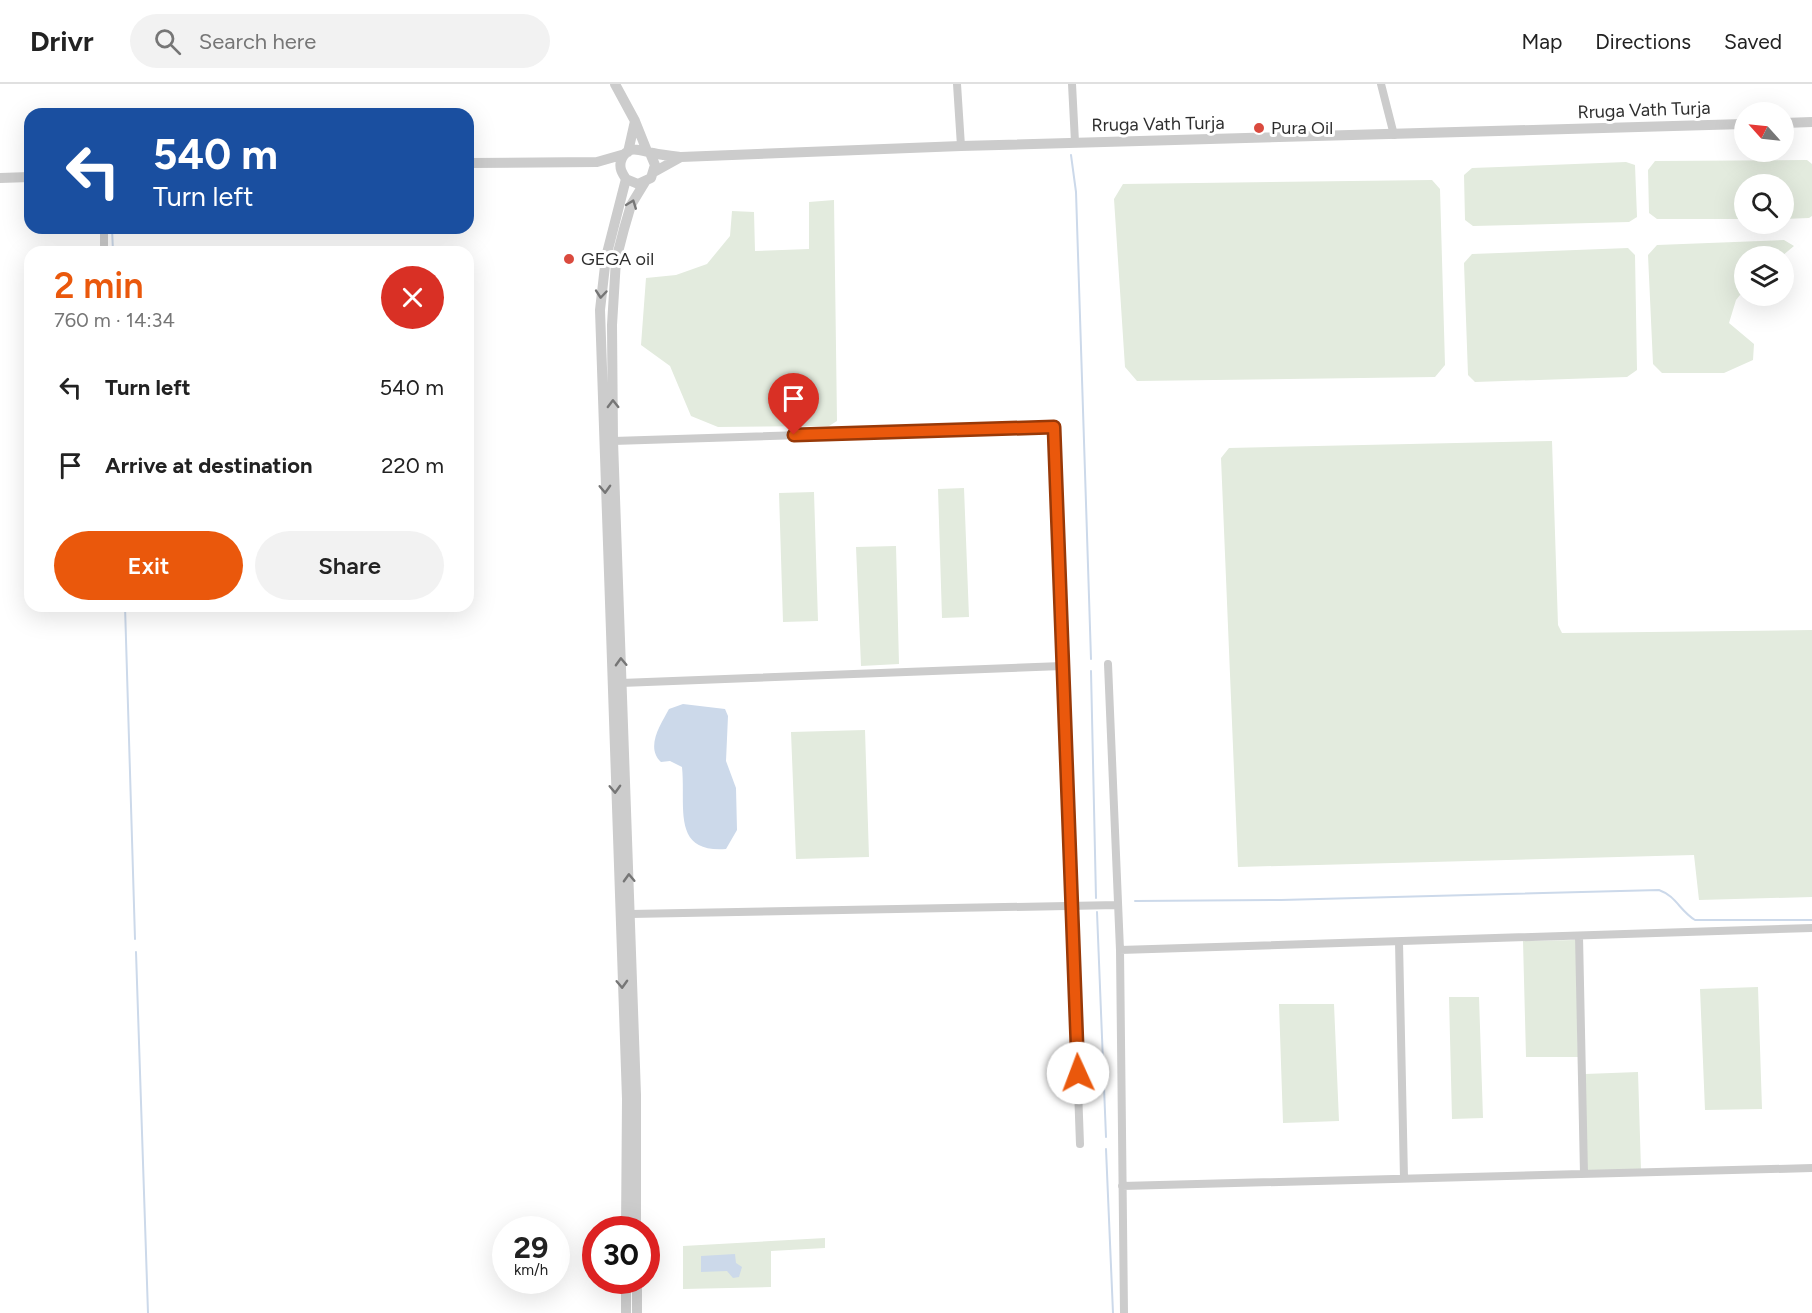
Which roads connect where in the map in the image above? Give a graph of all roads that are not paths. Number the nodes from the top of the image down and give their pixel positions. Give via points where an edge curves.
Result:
1 (957, 84) edge
2 (1072, 84) edge
3 (1381, 84) edge
4 (618, 85) edge
5 (635, 121) junction
6 (1812, 122) edge
7 (1794, 123) edge
8 (1734, 124) edge
9 (1394, 135) junction
10 (1075, 142) junction
11 (961, 146) junction
12 (649, 152) junction
13 (626, 153) junction
14 (681, 157) junction
15 (597, 162) junction
16 (474, 163) edge
17 (654, 172) junction
18 (624, 176) junction
19 (24, 177) edge
20 (0, 178) edge
21 (645, 182) junction
22 (613, 441) junction
23 (1108, 664) dead end
24 (1062, 666) junction
25 (621, 683) junction
26 (1072, 905) junction
27 (1118, 905) junction
28 (630, 914) junction
29 (1812, 928) edge
30 (1579, 936) junction
31 (1399, 942) junction
32 (1120, 950) junction
33 (1080, 1144) dead end
34 (1812, 1168) edge
35 (1584, 1174) junction
36 (1404, 1178) junction
37 (1122, 1186) junction
38 (626, 1216) edge
39 (636, 1216) edge
40 (626, 1294) edge
41 (637, 1294) edge
42 (626, 1313) edge
43 (637, 1313) edge
44 (1124, 1313) edge

1 - 11 street
2 - 10 street
3 - 9 street
4 - 5 street
5 - 12 street
5 - 13 street
6 - 7 street
8 - 9 street, Rruga Vath Turja
9 - 10 street, Rruga Vath Turja
10 - 11 street, Rruga Vath Turja
11 - 14 street, Rruga Vath Turja
12 - 13 street, Rruga Vath Turja via 637,148
12 - 14 street, Rruga Vath Turja
12 - 17 street
13 - 15 street, Rruga Vath Turja
13 - 18 street via 620,167
14 - 17 street, Rruga Vath Turja
15 - 16 street, Rruga Vath Turja
15 - 18 street, Rruga Vath Turja
17 - 21 street, Rruga Vath Turja
18 - 21 street, Rruga Vath Turja via 632,183
18 -> 38 street via 606,257 600,310 627,1099
19 - 20 street
22 -> 21 street via 616,260 631,205
22 - 24 street via 1054,427
25 -> 22 street
23 - 27 street
24 - 25 street
24 - 26 street
28 -> 25 street
26 - 27 street
26 - 28 street
26 - 33 street
27 - 32 street
28 - 39 street via 638,1151
29 - 30 street
30 - 31 street
30 - 35 street
31 - 32 street
31 - 36 street
32 - 37 street
34 - 35 street
35 - 36 street
36 - 37 street
37 - 44 street
40 - 42 street
41 - 43 street

